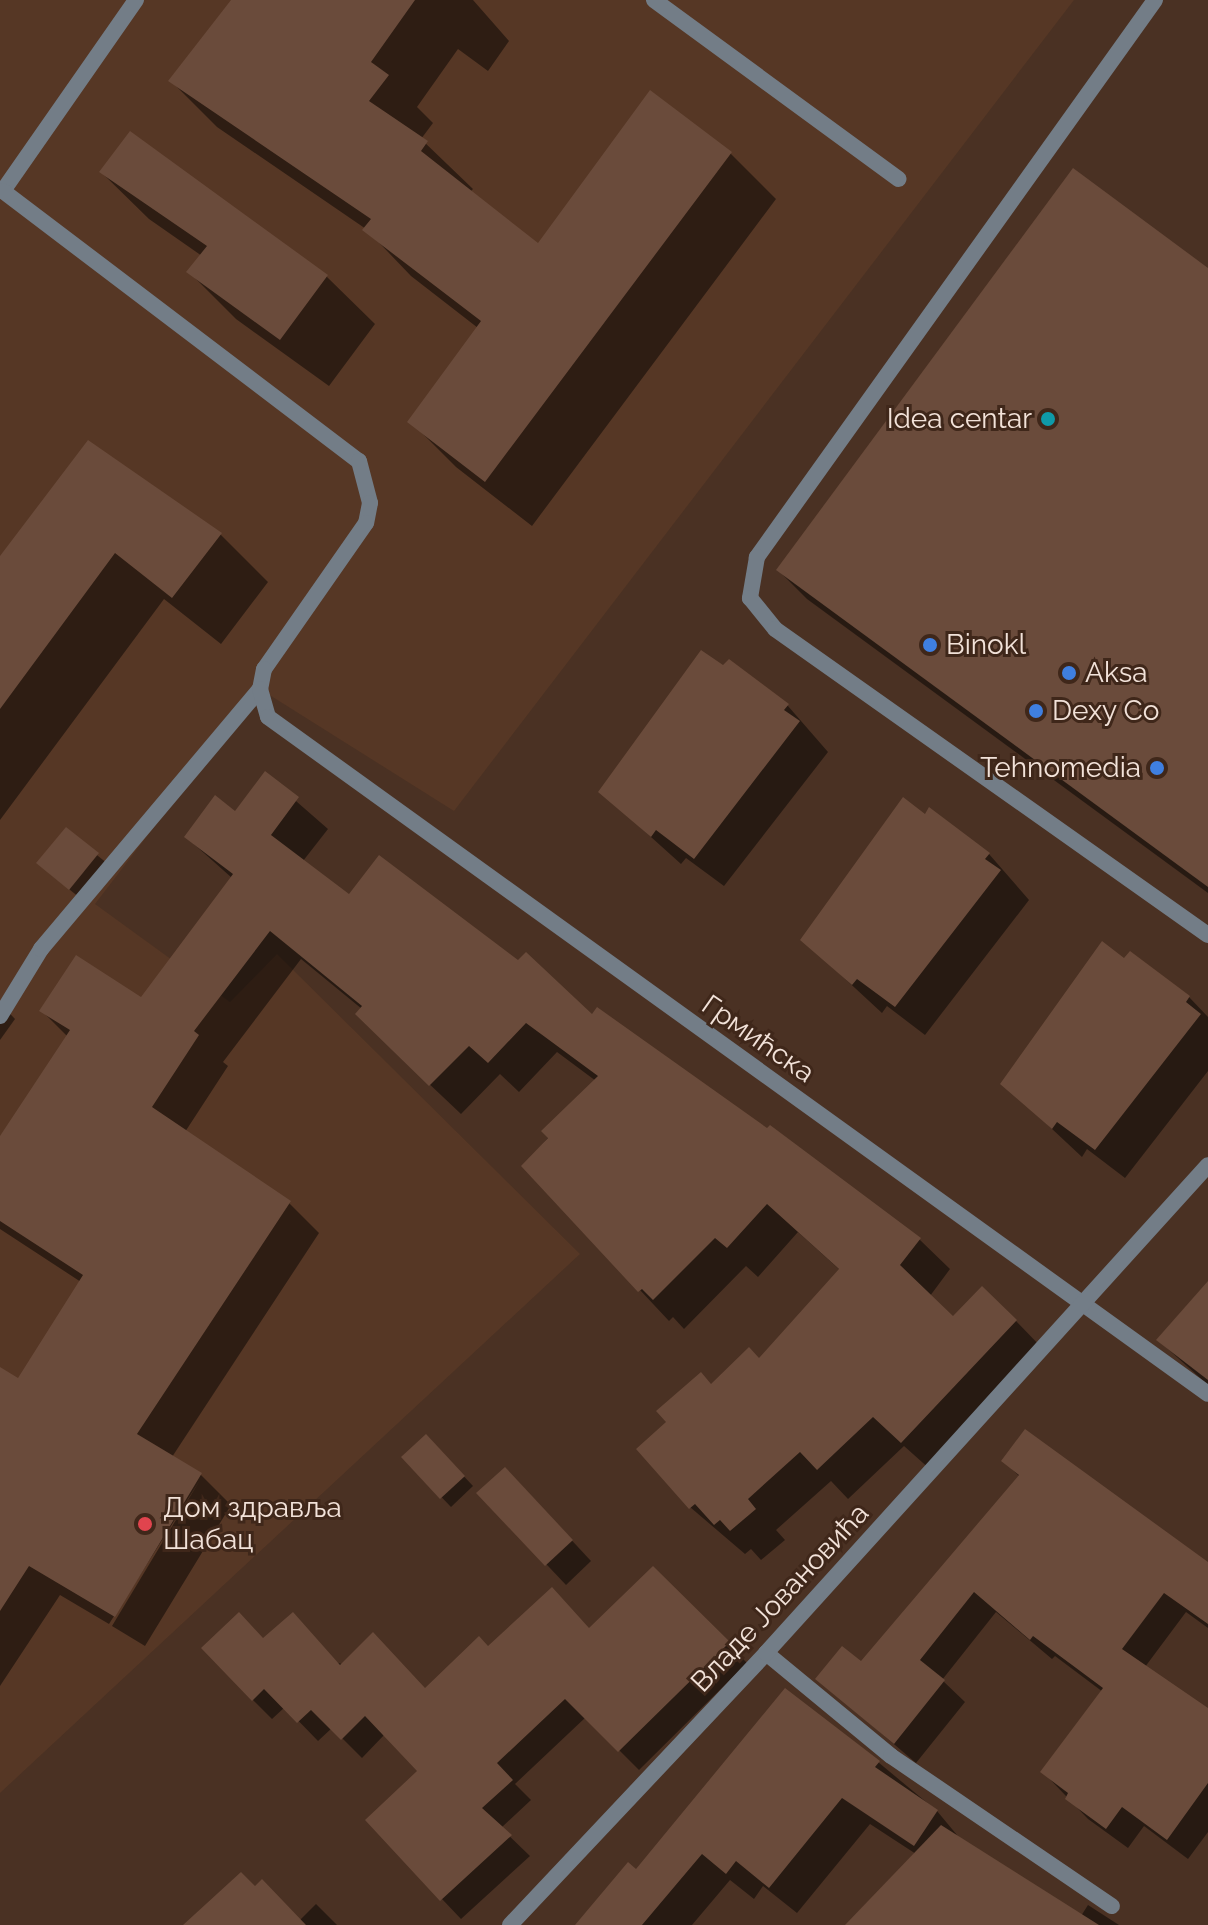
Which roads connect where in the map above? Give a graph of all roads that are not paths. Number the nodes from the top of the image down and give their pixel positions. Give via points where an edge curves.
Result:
1 (135, 0) edge
2 (656, 0) edge
3 (1155, 0) edge
4 (899, 179) dead end
5 (2, 193) edge
6 (260, 689) junction
7 (1208, 935) edge
8 (0, 1016) edge
9 (1208, 1165) edge
10 (1085, 1304) junction
11 (1208, 1394) edge
12 (766, 1653) junction
13 (1112, 1906) dead end
14 (510, 1925) edge

1 - 5 street
2 - 4 street
3 - 7 street via 757,557 750,598 775,629
5 - 6 street via 359,461 370,503 366,523 264,669
6 - 8 street via 41,949
6 - 10 street, Грмићска via 277,728
9 - 10 street, Владе Јовановића
10 - 11 street, Грмићска
10 - 12 street, Владе Јовановића
12 - 13 street via 891,1756
12 - 14 street, Владе Јовановића

